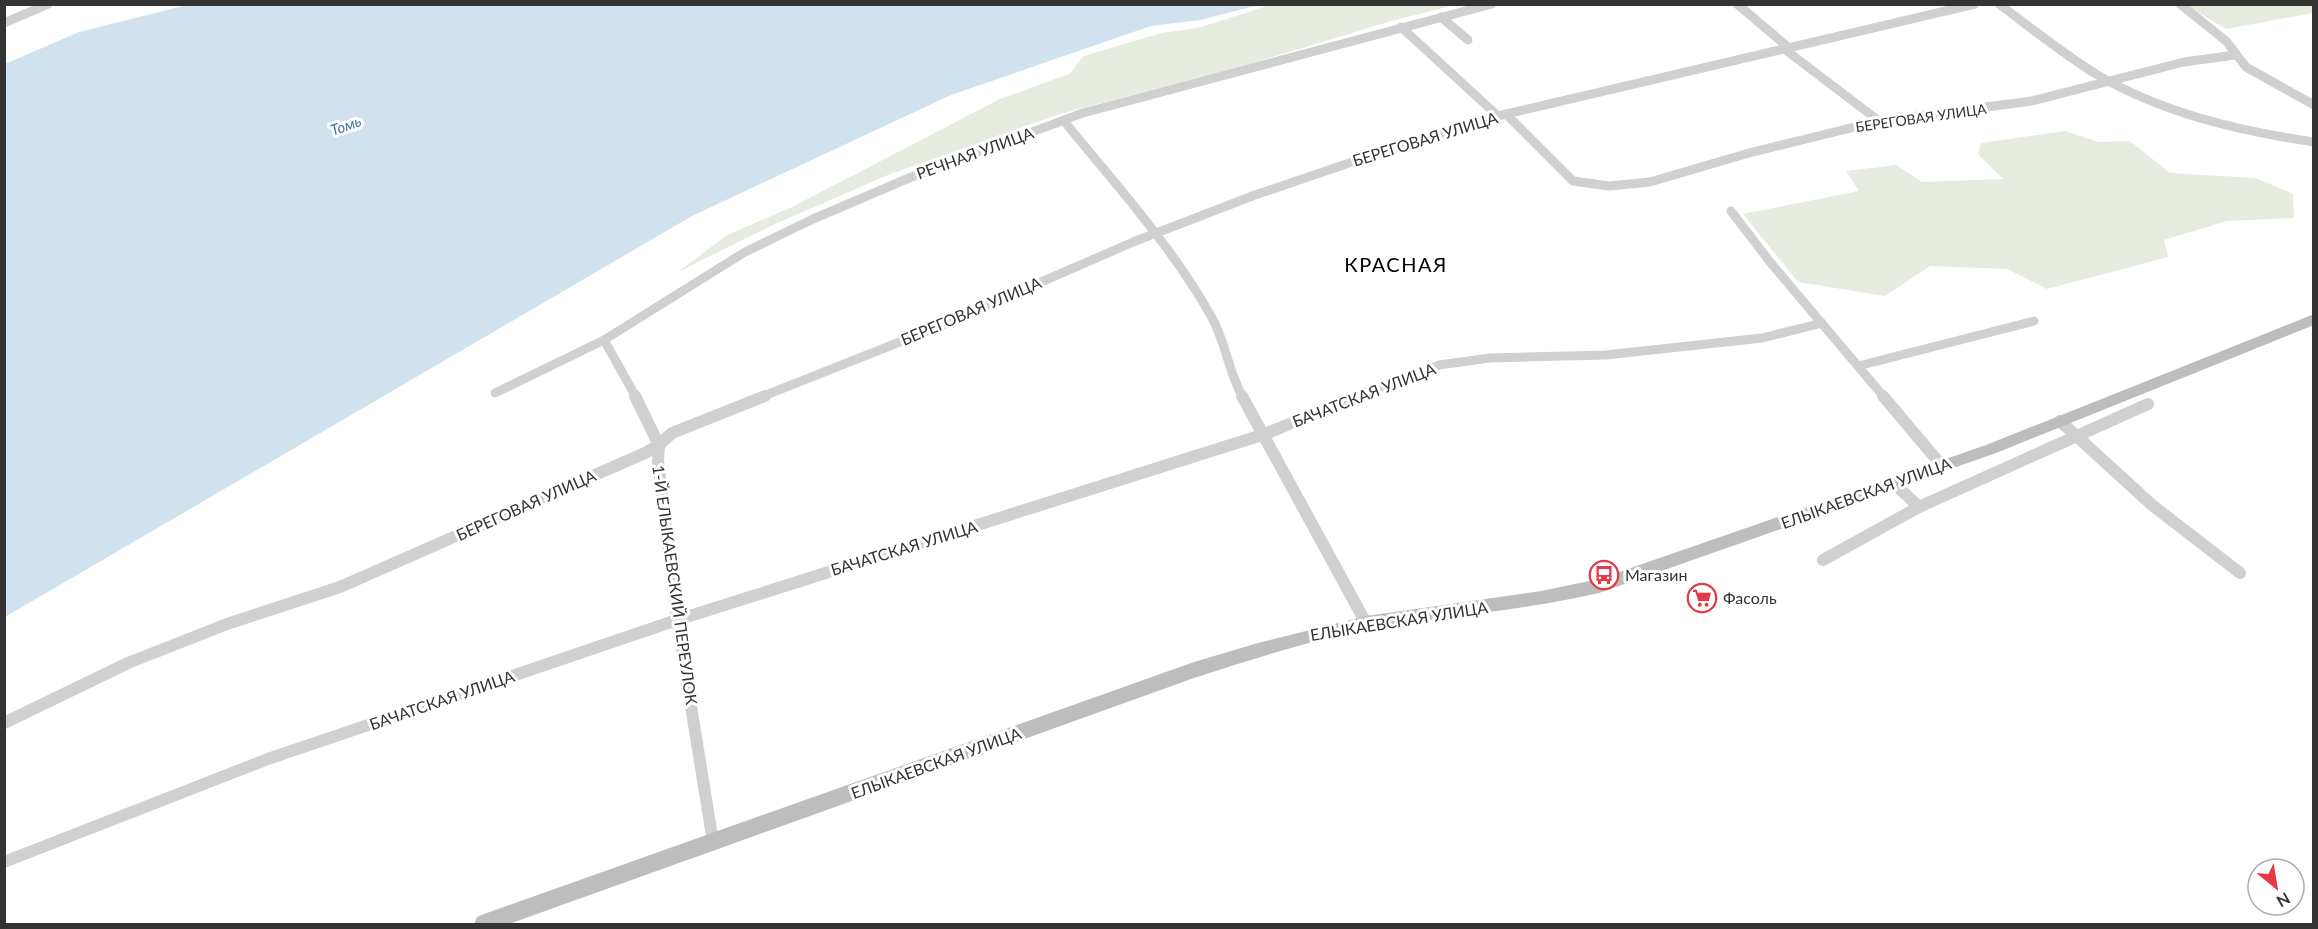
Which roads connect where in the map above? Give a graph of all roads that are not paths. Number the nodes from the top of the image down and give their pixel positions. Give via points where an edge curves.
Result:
1 (48, 4) edge
2 (1492, 4) edge
3 (1737, 4) edge
4 (1974, 4) edge
5 (1999, 4) edge
6 (2180, 4) edge
7 (1441, 17) junction
8 (4, 23) edge
9 (1401, 27) junction
10 (1468, 40) dead end
11 (1786, 47) junction
12 (2235, 55) junction
13 (2111, 82) junction
14 (2313, 105) edge
15 (1502, 115) junction
16 (1064, 121) junction
17 (1879, 121) junction
18 (2313, 142) edge
19 (1731, 211) dead end
20 (1156, 233) junction
21 (2313, 319) edge
22 (2034, 321) dead end
23 (1822, 323) junction
24 (604, 340) junction
25 (1858, 366) junction
26 (495, 393) dead end
27 (2148, 404) dead end
28 (2060, 421) junction
29 (1265, 435) junction
30 (2077, 436) junction
31 (659, 445) junction
32 (1942, 466) junction
33 (1895, 484) junction
34 (1919, 507) junction
35 (1823, 560) dead end
36 (2240, 573) dead end
37 (676, 620) junction
38 (1366, 623) junction
39 (4, 723) edge
40 (713, 843) junction
41 (4, 862) edge
42 (484, 924) edge

1 - 8 street
2 - 7 street, РЕЧНАЯ УЛИЦА
3 - 11 street
4 - 11 street, БЕРЕГОВАЯ УЛИЦА
5 - 13 street
6 - 12 street via 2226,41
7 - 9 street, РЕЧНАЯ УЛИЦА
7 - 10 street
9 - 15 street
9 - 16 street, РЕЧНАЯ УЛИЦА
11 - 15 street, БЕРЕГОВАЯ УЛИЦА
11 - 17 street
12 - 13 street, БЕРЕГОВАЯ УЛИЦА via 2184,62
12 - 14 street via 2246,67
13 - 17 street, БЕРЕГОВАЯ УЛИЦА via 2032,101
13 - 18 street via 2218,123 2260,135
15 - 17 street, БЕРЕГОВАЯ УЛИЦА via 1573,180 1609,186 1650,182
15 - 20 street, БЕРЕГОВАЯ УЛИЦА via 1255,195
16 - 20 street
16 - 24 street, РЕЧНАЯ УЛИЦА via 909,178 813,219 712,271
19 - 23 street
20 - 29 street via 1212,317 1234,382
20 - 31 street, БЕРЕГОВАЯ УЛИЦА via 945,324 672,433
21 - 28 street, ЕЛЫКАЕВСКАЯ УЛИЦА
22 - 25 street
23 - 25 street
23 - 29 street, БАЧАТСКАЯ УЛИЦА via 1762,338 1662,349 1606,355 1490,358 1439,365
24 - 26 street, РЕЧНАЯ УЛИЦА
24 - 31 street, 1-Й ЕЛЫКАЕВСКИЙ ПЕРЕУЛОК
25 - 32 street
27 - 30 street
28 - 30 street
28 - 32 street, ЕЛЫКАЕВСКАЯ УЛИЦА
29 - 37 street, БАЧАТСКАЯ УЛИЦА
29 - 38 street
30 - 34 street
30 - 36 street via 2152,505
31 - 37 street, 1-Й ЕЛЫКАЕВСКИЙ ПЕРЕУЛОК
31 - 39 street, БЕРЕГОВАЯ УЛИЦА via 340,587 227,624 128,663
32 - 33 street, ЕЛЫКАЕВСКАЯ УЛИЦА
33 - 34 street
33 - 38 street, ЕЛЫКАЕВСКАЯ УЛИЦА via 1599,586 1568,594
34 - 35 street
37 - 40 street, 1-Й ЕЛЫКАЕВСКИЙ ПЕРЕУЛОК
37 - 41 street, БАЧАТСКАЯ УЛИЦА via 268,759
38 - 40 street, ЕЛЫКАЕВСКАЯ УЛИЦА via 1194,670
40 - 42 street, ЕЛЫКАЕВСКАЯ УЛИЦА

